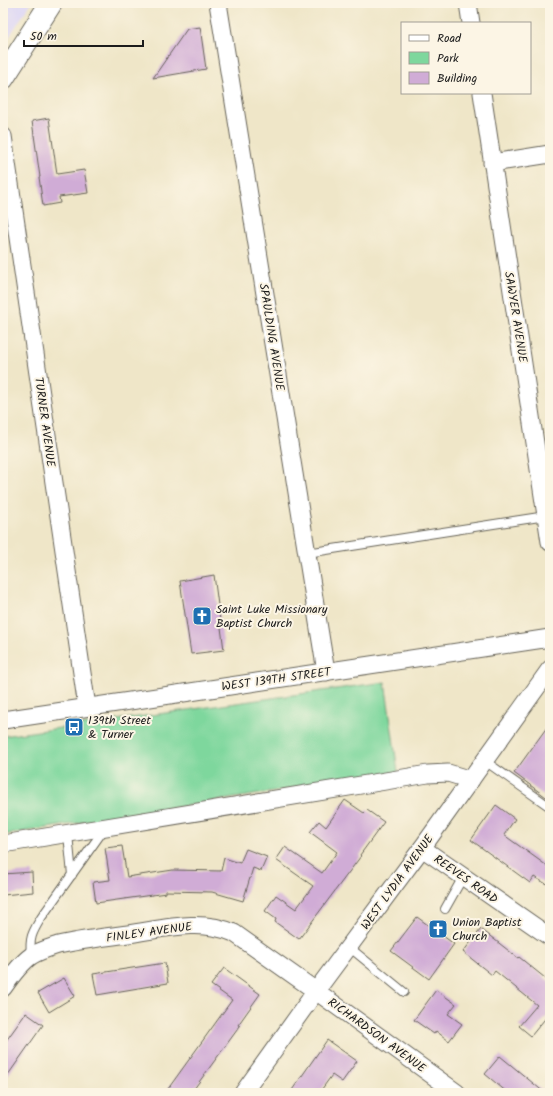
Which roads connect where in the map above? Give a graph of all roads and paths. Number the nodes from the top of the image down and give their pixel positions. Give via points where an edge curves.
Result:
1 (51, 3) edge
2 (218, 3) edge
3 (468, 3) edge
4 (471, 22) edge
5 (3, 78) edge
6 (482, 94) edge
7 (3, 136) edge
8 (550, 154) edge
9 (492, 163) junction
10 (547, 507) edge
11 (550, 542) edge
12 (307, 553) junction
13 (550, 638) edge
14 (550, 669) edge
15 (326, 672) junction
16 (87, 707) junction
17 (3, 720) edge
18 (485, 761) junction
19 (471, 780) junction
20 (550, 807) edge
21 (106, 827) junction
22 (68, 834) junction
23 (3, 844) edge
24 (422, 848) junction
25 (72, 875) junction
26 (463, 877) junction
27 (445, 909) dead end
28 (550, 937) edge
29 (349, 948) junction
30 (31, 956) junction
31 (3, 988) edge
32 (316, 991) junction
33 (404, 992) dead end
34 (243, 1093) edge
35 (457, 1093) edge

1 - 5 street
2 - 12 street, SPAULDING AVENUE
3 - 4 street
6 - 9 street, SAWYER AVENUE
7 - 16 street, TURNER AVENUE
8 - 9 street
9 - 10 street, SAWYER AVENUE
10 - 11 street, SAWYER AVENUE
10 - 12 lane
12 - 15 street, SPAULDING AVENUE
13 - 15 street, WEST 139TH STREET
14 - 18 street, WEST LYDIA AVENUE
15 - 16 street, WEST 139TH STREET
16 - 17 street, WEST 139TH STREET
18 - 19 street, WEST LYDIA AVENUE
18 - 20 lane
19 - 21 street via 448,773 428,774
19 - 24 street, WEST LYDIA AVENUE
21 - 22 street
21 - 25 lane
22 - 23 street
22 - 25 lane
24 - 26 street, REEVES ROAD
24 - 29 street, WEST LYDIA AVENUE
25 - 30 lane via 33,932 29,944
26 - 27 lane
26 - 28 street, REEVES ROAD
29 - 32 street, WEST LYDIA AVENUE
29 - 33 lane
30 - 31 street, FINLEY AVENUE
30 - 32 street, FINLEY AVENUE via 71,942 185,925 211,926 234,933
32 - 34 street, WEST LYDIA AVENUE
32 - 35 street, RICHARDSON AVENUE

